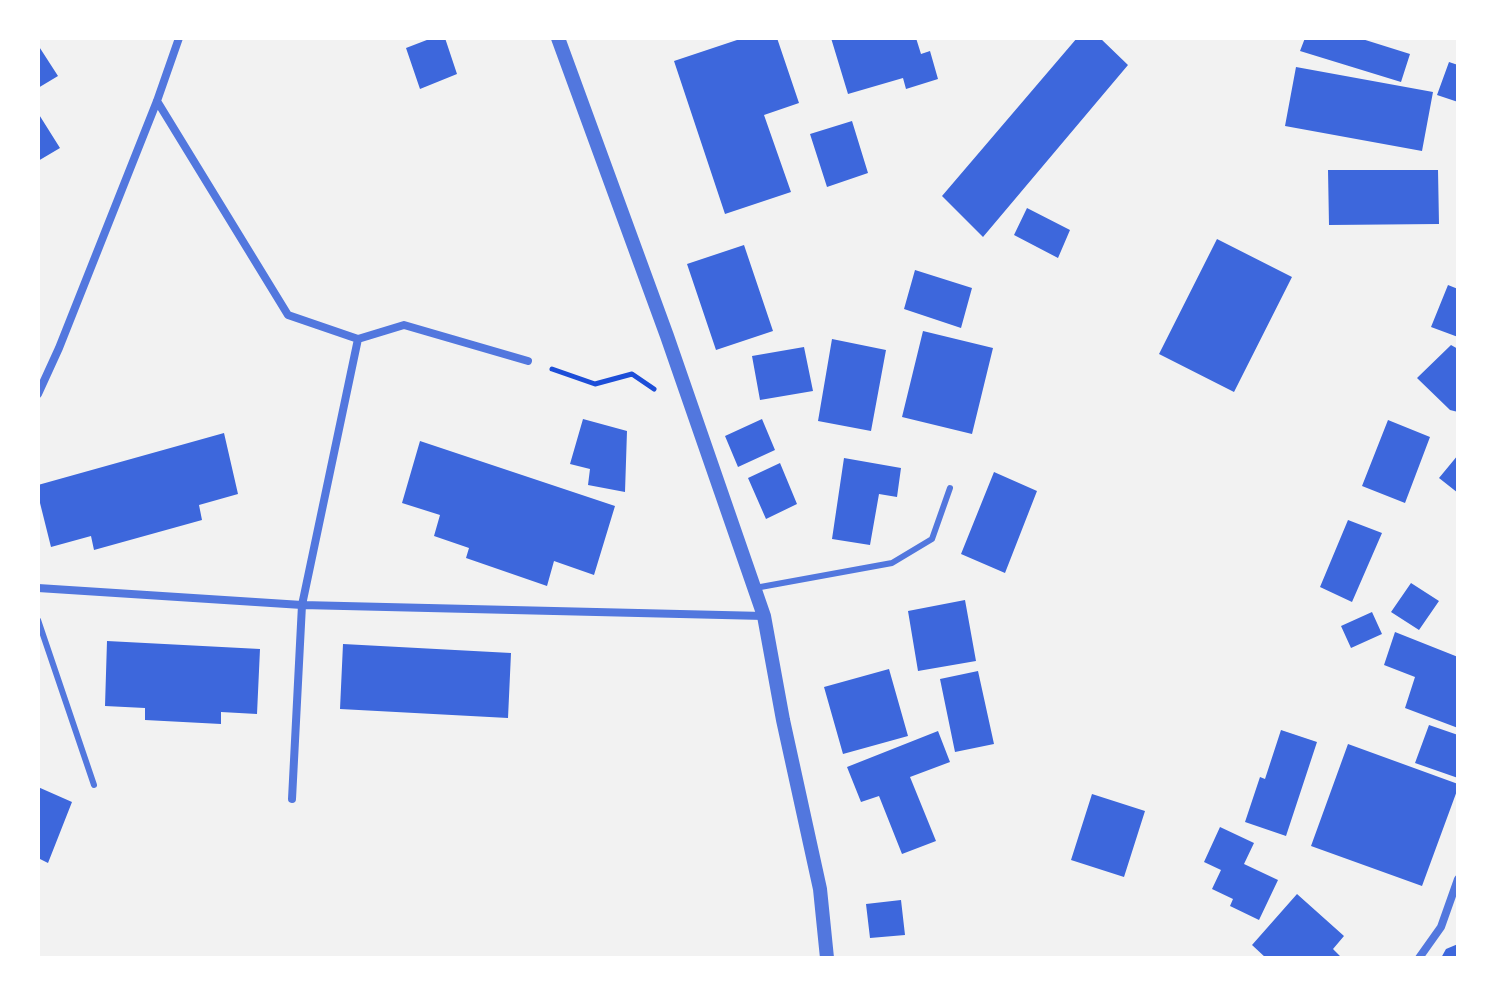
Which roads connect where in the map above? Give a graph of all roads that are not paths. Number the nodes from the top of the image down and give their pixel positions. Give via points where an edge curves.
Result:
1 (179, 38) edge
2 (558, 38) edge
3 (157, 101) junction
4 (358, 339) junction
5 (528, 361) road end
6 (38, 394) edge
7 (950, 488) dead end
8 (38, 588) edge
9 (755, 588) junction
10 (302, 605) junction
11 (764, 616) junction
12 (38, 620) edge
13 (94, 785) dead end
14 (292, 799) dead end
15 (1458, 879) edge
16 (827, 958) edge
17 (1419, 958) edge

1 - 3 street
2 - 9 street
3 - 4 street via 288,315
3 - 6 street
4 - 5 street via 404,325
4 - 10 street
7 - 9 lane via 932,539 892,563
8 - 10 street
9 - 11 street
10 - 11 street
10 - 14 street
11 - 16 street via 820,889
12 - 13 lane
15 - 17 street via 1441,927

